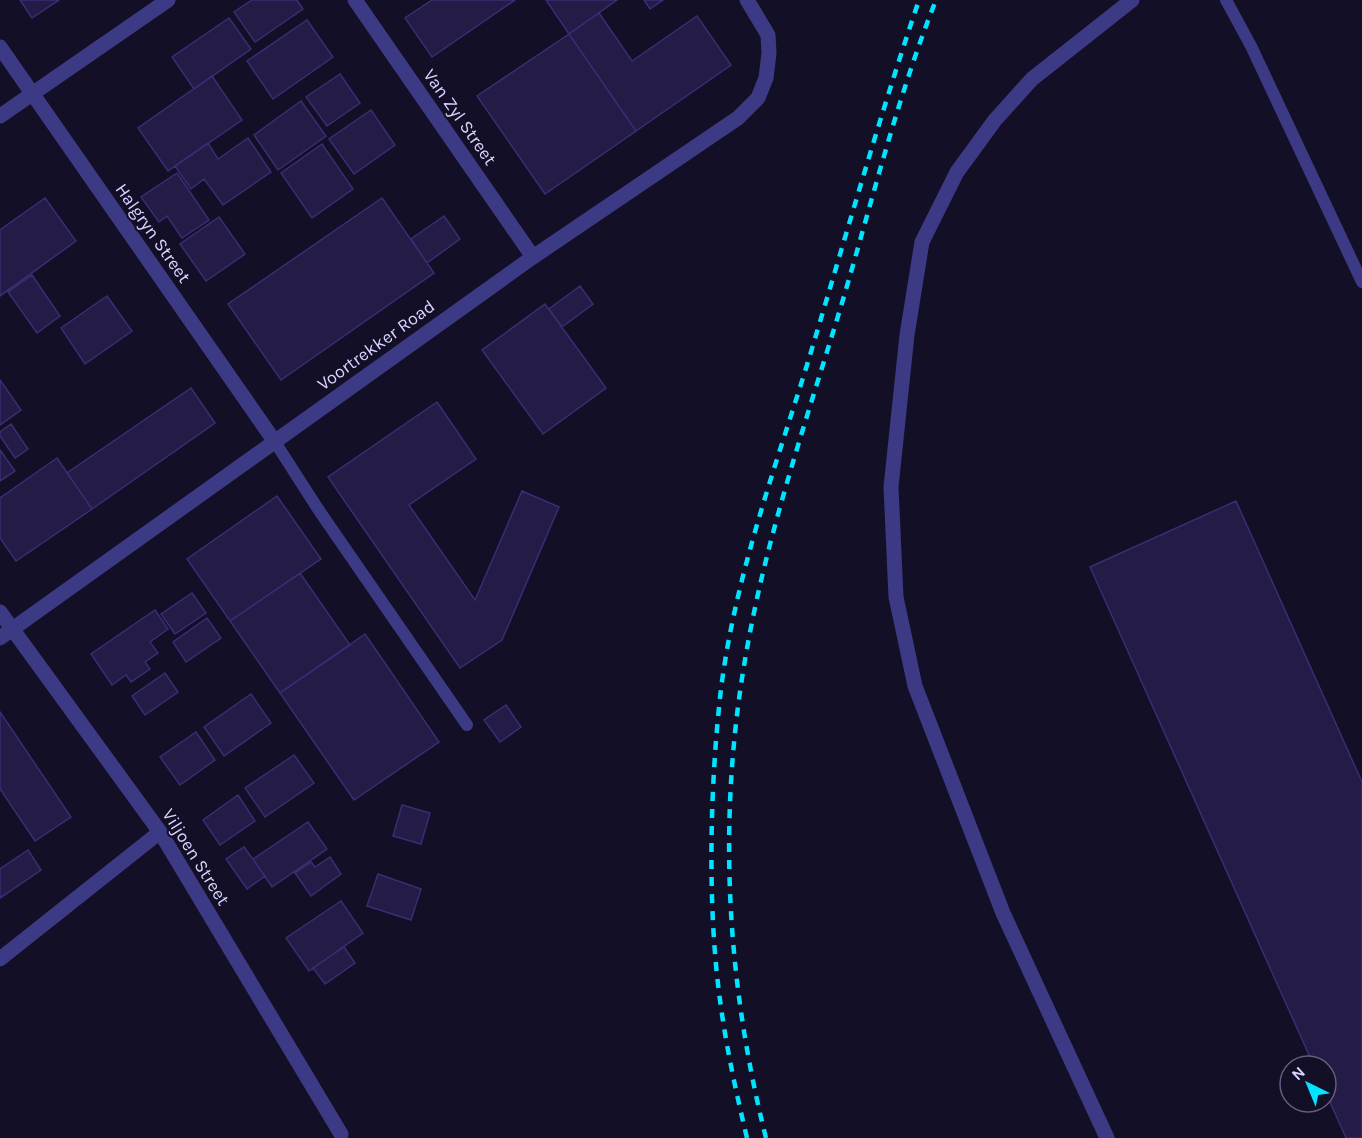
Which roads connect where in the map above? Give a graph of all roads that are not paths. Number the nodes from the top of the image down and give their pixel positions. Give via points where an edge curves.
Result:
1 (168, 0) edge
2 (355, 0) edge
3 (747, 0) edge
4 (1132, 0) edge
5 (1226, 0) edge
6 (0, 47) edge
7 (32, 93) junction
8 (0, 116) edge
9 (533, 257) junction
10 (1362, 282) edge
11 (275, 442) junction
12 (0, 612) edge
13 (6, 633) edge
14 (467, 725) dead end
15 (160, 832) junction
16 (0, 959) edge
17 (342, 1136) edge
18 (1107, 1138) edge

1 - 7 street
2 - 9 street, Van Zyl Street
3 - 9 street, Voortrekker Road via 768,35 766,78 758,98 738,118
4 - 18 street via 1032,79 995,120 957,172 922,242 907,335 891,487 896,597 915,686 1003,913
5 - 10 lane
6 - 7 street, Halgryn Street
7 - 8 street
7 - 11 street, Halgryn Street
9 - 11 street, Voortrekker Road
11 - 13 street, Voortrekker Road
11 - 14 lane
12 - 13 street, Viljoen Street
13 - 15 street, Viljoen Street
15 - 16 street
15 - 17 street, Viljoen Street

